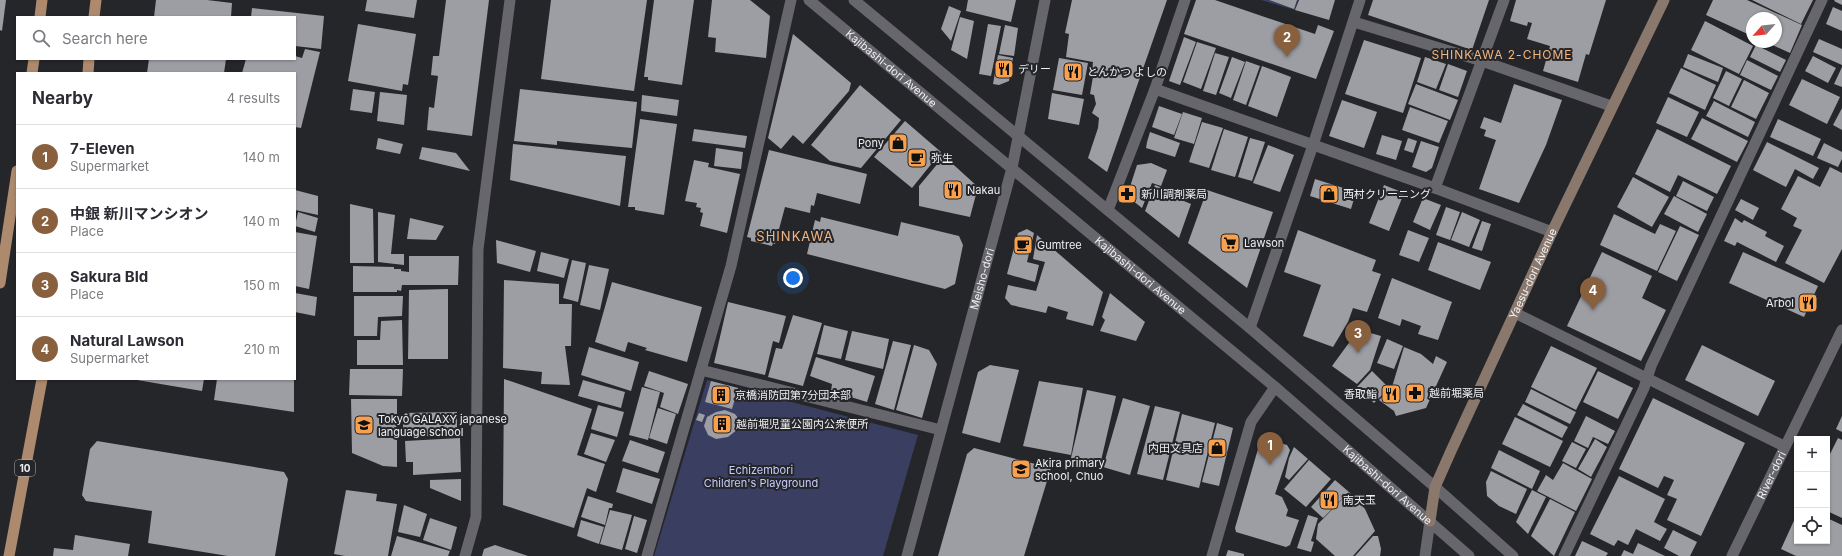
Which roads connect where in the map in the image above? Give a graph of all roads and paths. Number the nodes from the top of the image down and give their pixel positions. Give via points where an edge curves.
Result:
1 (42, 0) edge
2 (96, 0) edge
3 (510, 0) edge
4 (792, 0) edge
5 (809, 0) edge
6 (854, 0) edge
7 (1045, 0) edge
8 (1185, 0) edge
9 (1360, 0) edge
10 (1504, 0) edge
11 (1664, 0) edge
12 (1822, 0) edge
13 (40, 16) edge
14 (94, 16) edge
15 (1354, 22) junction
16 (34, 60) edge
17 (89, 60) edge
18 (1482, 61) junction
19 (32, 72) edge
20 (88, 72) edge
21 (1155, 89) junction
22 (1612, 106) junction
23 (1018, 137) junction
24 (1313, 145) junction
25 (1012, 168) junction
26 (16, 178) edge
27 (1435, 188) junction
28 (1108, 210) junction
29 (1552, 232) junction
30 (0, 284) edge
31 (1515, 313) junction
32 (1250, 328) junction
33 (1842, 330) edge
34 (701, 370) junction
35 (1647, 378) junction
36 (42, 380) edge
37 (1275, 387) junction
38 (941, 430) junction
39 (1784, 446) junction
40 (1435, 487) junction
41 (1430, 520) junction
42 (9, 556) edge
43 (465, 556) edge
44 (647, 556) edge
45 (907, 556) edge
46 (1212, 556) edge
47 (1425, 556) edge
48 (1469, 556) edge
49 (1513, 556) edge
50 (1564, 556) edge
51 (1732, 556) edge

1 - 13 main road
2 - 14 main road
3 - 43 street via 478,249 476,517
4 - 34 street via 731,266
5 - 25 street, Kajibashi-dori Avenue
6 - 23 street
7 - 23 street, Meisho-dori
8 - 21 street
9 - 15 street
10 - 18 street
11 - 22 main road, Yaesu-dori Avenue
12 - 35 street
15 - 18 street
15 - 24 street
16 - 19 main road
17 - 20 main road
18 - 22 street
18 - 27 street
21 - 24 street
21 - 28 street
22 - 29 main road, Yaesu-dori Avenue
23 - 25 street, Meisho-dori
23 - 28 street
24 - 27 street
24 - 32 street
25 - 37 street, Kajibashi-dori Avenue
25 - 38 street, Meisho-dori
26 - 30 main road
27 - 29 street
28 - 32 street
29 - 31 main road, Yaesu-dori Avenue
31 - 35 street
31 - 40 main road, Yaesu-dori Avenue
32 - 40 street
33 - 39 street, River-dori
34 - 38 street
34 - 44 street
35 - 39 street
35 - 50 street
36 - 42 main road, 10
37 - 41 street, Kajibashi-dori Avenue
37 - 46 street via 1251,422
38 - 45 street, Meisho-dori
39 - 51 street, River-dori
40 - 41 main road, Yaesu-dori Avenue
40 - 49 street
41 - 47 street, Yaesu-dori Avenue
41 - 48 street, Kajibashi-dori Avenue

